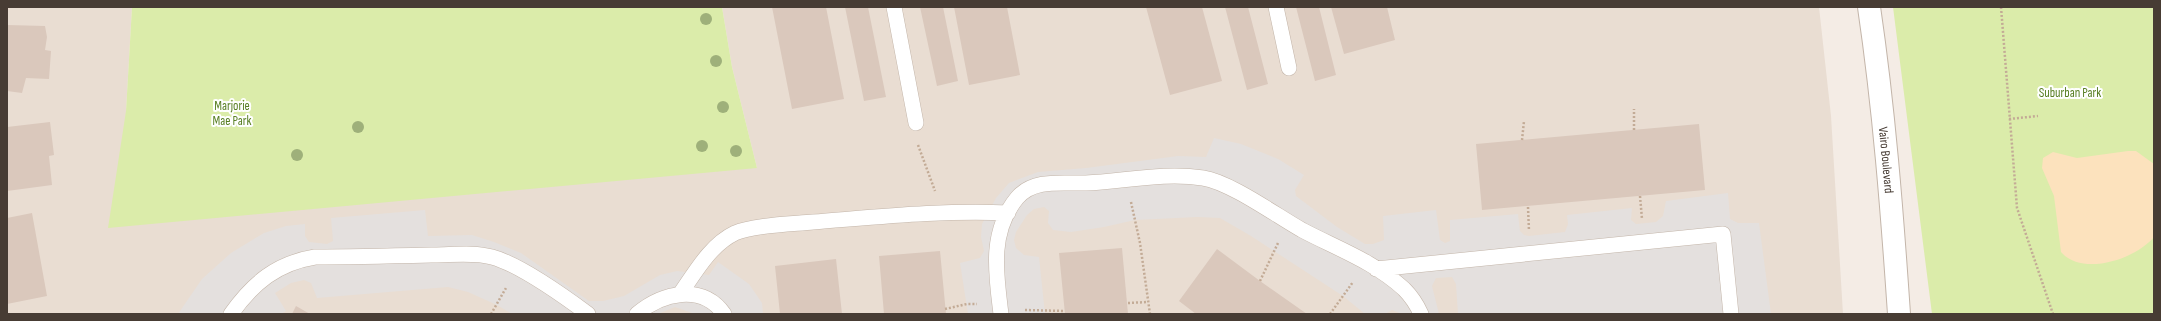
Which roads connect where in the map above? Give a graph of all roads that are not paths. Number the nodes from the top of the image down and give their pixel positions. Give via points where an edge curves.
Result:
1 (894, 7) edge
2 (1276, 7) edge
3 (1869, 7) edge
4 (1290, 68) dead end
5 (916, 123) road end
6 (1008, 213) junction
7 (1371, 266) junction
8 (680, 294) junction
9 (231, 314) edge
10 (588, 314) edge
11 (636, 314) edge
12 (724, 314) edge
13 (1001, 314) edge
14 (1421, 314) edge
15 (1731, 314) edge
16 (1899, 314) edge

1 - 5 lane
2 - 4 lane
3 - 16 street, Vairo Boulevard via 1878,70
6 - 7 lane via 1027,190 1055,182 1078,183 1183,176 1205,178 1227,186
6 - 8 lane via 976,212 773,226 735,233 716,247
6 - 13 lane via 1001,227 996,250 995,265
7 - 14 lane via 1404,289
7 - 15 lane via 1723,234
8 - 11 lane via 657,301
8 - 12 lane via 695,294 707,299 718,305
9 - 10 lane via 254,286 282,266 297,260 479,255 492,257 517,268

